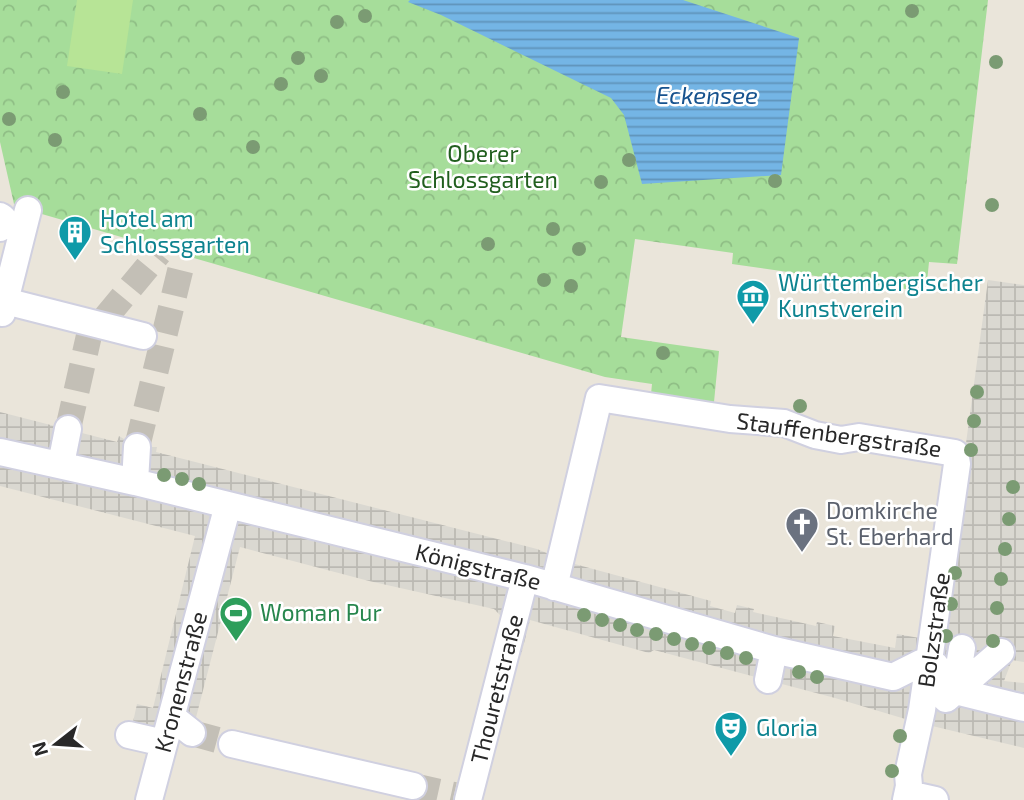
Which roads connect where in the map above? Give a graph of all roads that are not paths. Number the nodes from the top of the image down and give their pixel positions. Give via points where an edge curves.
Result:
1 (28, 210) dead end
2 (144, 336) dead end
3 (68, 429) tunnel mouth
4 (137, 447) tunnel mouth
5 (0, 452) edge
6 (958, 458) joint
7 (61, 464) junction
8 (135, 482) junction
9 (228, 505) junction
10 (524, 578) junction
11 (554, 587) junction
12 (962, 648) dead end
13 (774, 650) junction
14 (1001, 652) dead end
15 (893, 677) junction
16 (768, 680) dead end
17 (955, 691) junction
18 (1024, 708) edge
19 (129, 735) dead end
20 (164, 743) junction
21 (232, 744) tunnel mouth
22 (414, 786) tunnel mouth
23 (907, 797) edge
24 (464, 798) edge
25 (149, 800) edge
26 (935, 800) edge

1 - 2 street via 4,307
3 - 7 street
4 - 8 street
5 - 7 street, Königstraße
6 - 11 street, Stauffenbergstraße via 951,452 859,437 841,440 815,435 784,423 633,402 596,387 570,467
6 - 23 street, Bolzstraße
7 - 8 street, Königstraße
8 - 9 street, Königstraße
9 - 10 street, Königstraße
9 - 20 street, Kronenstraße via 204,562 182,725
10 - 11 street, Königstraße
10 - 24 street, Thouretstraße
11 - 13 street, Königstraße
12 - 17 street
13 - 15 street, Königstraße
13 - 16 street
14 - 17 street
15 - 17 street via 929,664
15 - 17 street via 923,709
17 - 18 street
19 - 20 street
20 - 25 street, Kronenstraße
21 - 22 street
23 - 26 street

